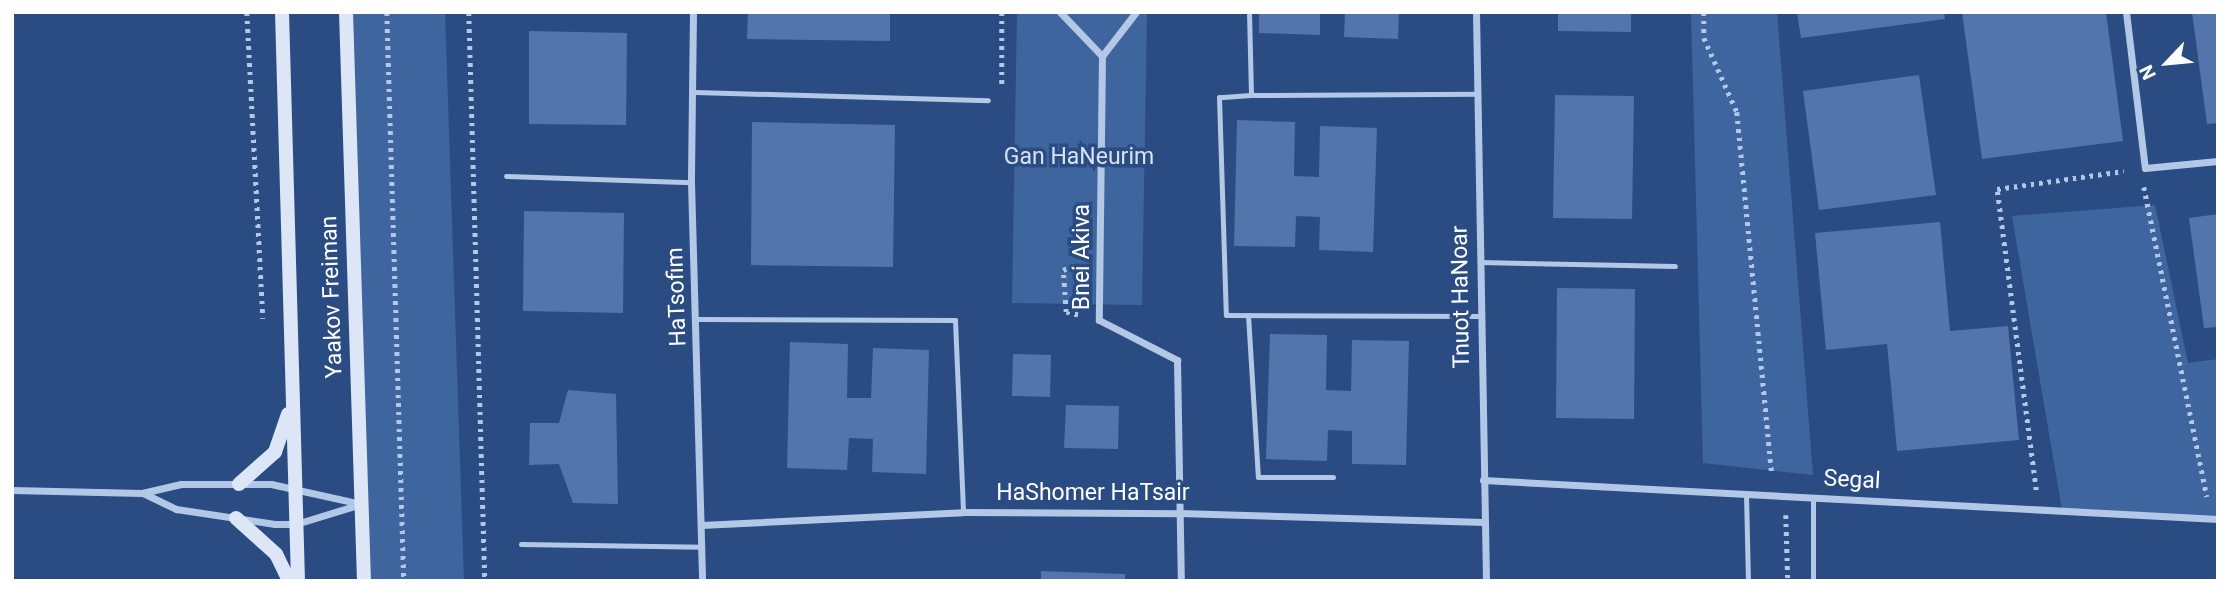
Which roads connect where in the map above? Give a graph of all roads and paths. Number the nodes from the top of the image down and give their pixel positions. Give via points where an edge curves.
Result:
1 (247, 12) edge
2 (282, 12) edge
3 (346, 12) edge
4 (387, 12) edge
5 (469, 12) edge
6 (694, 12) edge
7 (1002, 12) edge
8 (1060, 12) edge
9 (1136, 12) edge
10 (1248, 12) edge
11 (1476, 12) edge
12 (1704, 12) edge
13 (2126, 12) edge
14 (1102, 55) junction
15 (695, 92) junction
16 (1477, 94) junction
17 (1251, 95) junction
18 (988, 100) joint
19 (2218, 160) edge
20 (2142, 169) junction
21 (506, 176) dead end
22 (691, 182) junction
23 (1480, 262) junction
24 (1675, 266) dead end
25 (1248, 315) junction
26 (1480, 316) junction
27 (698, 319) junction
28 (264, 334) dead end
29 (292, 402) junction
30 (1333, 477) dead end
31 (1483, 480) junction
32 (239, 484) junction
33 (293, 485) junction
34 (12, 490) edge
35 (142, 493) junction
36 (1746, 494) junction
37 (1774, 495) junction
38 (1785, 495) junction
39 (1813, 497) junction
40 (361, 504) junction
41 (2038, 509) junction
42 (963, 512) junction
43 (1179, 513) junction
44 (236, 518) junction
45 (2214, 518) edge
46 (1484, 522) junction
47 (296, 524) junction
48 (701, 524) junction
49 (521, 544) dead end
50 (702, 547) junction
51 (289, 581) edge
52 (298, 581) edge
53 (364, 581) edge
54 (404, 581) edge
55 (485, 581) edge
56 (702, 581) edge
57 (1181, 581) edge
58 (1486, 581) edge
59 (1748, 581) edge
60 (1788, 581) edge
61 (1813, 581) edge

1 - 28 path
2 - 29 main road, Yaakov Freiman
3 - 40 main road, Yaakov Freiman
4 - 54 path
5 - 55 path
6 - 15 street, HaTsofim
7 - 18 path via 1002,94
8 - 14 street
9 - 14 street
10 - 17 lane
11 - 16 street, Tnuot HaNoar
12 - 37 path via 1704,38 1737,112
13 - 20 street
14 - 43 street, Bnei Akiva via 1099,320 1177,360
15 - 18 lane
15 - 22 street, HaTsofim
16 - 17 lane
16 - 23 street, Tnuot HaNoar
17 - 25 lane via 1219,97 1226,315
19 - 20 street
20 - 41 path via 1997,189
20 - 45 path
21 - 22 lane
22 - 27 street, HaTsofim
23 - 24 lane
23 - 26 street, Tnuot HaNoar
25 - 26 lane
25 - 30 lane via 1258,477
26 - 31 street, Tnuot HaNoar
27 - 42 lane via 956,320
27 - 48 street, HaTsofim
29 - 32 main road via 275,452
29 - 33 main road, Yaakov Freiman
31 - 36 street, Segal
31 - 46 street, Tnuot HaNoar
32 - 33 street
32 - 35 street via 181,484
33 - 40 street
33 - 47 main road, Yaakov Freiman
34 - 35 street
35 - 44 street via 176,509
36 - 37 street, Segal
36 - 59 lane
37 - 38 street, Segal
38 - 39 street, Segal
38 - 60 path
39 - 41 street, Segal
39 - 61 lane
40 - 47 street
40 - 53 main road, Yaakov Freiman
41 - 45 street, Segal
42 - 43 street, HaShomer HaTsair
42 - 48 street, HaShomer HaTsair
43 - 46 street, HaShomer HaTsair
43 - 57 street, Bnei Akiva
44 - 47 street
44 - 51 main road via 276,554
46 - 58 street, Tnuot HaNoar
47 - 52 main road, Yaakov Freiman
48 - 50 street, HaTsofim
49 - 50 lane
50 - 56 street, HaTsofim

